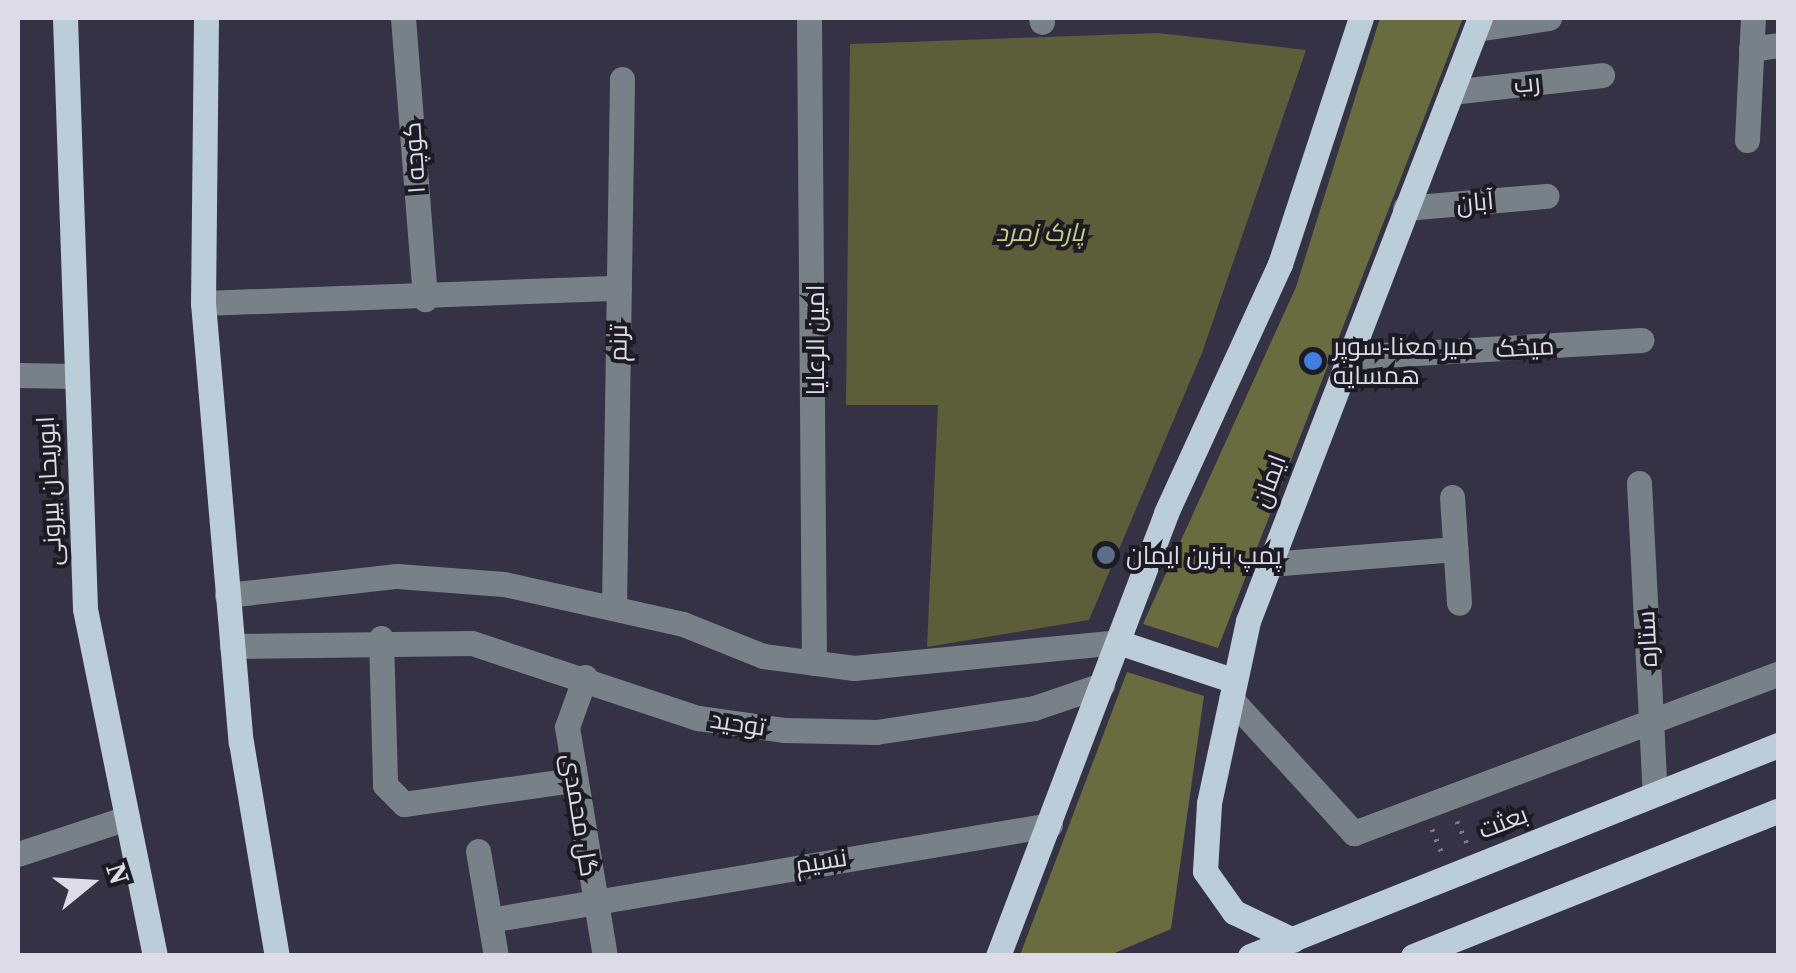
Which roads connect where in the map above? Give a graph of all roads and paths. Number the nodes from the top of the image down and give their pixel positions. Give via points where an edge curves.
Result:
1 (64, 18) edge
2 (206, 18) edge
3 (403, 18) edge
4 (809, 18) edge
5 (1361, 18) edge
6 (1549, 18) edge
7 (1752, 18) edge
8 (1478, 23) edge
9 (1778, 45) edge
10 (1751, 49) junction
11 (1602, 75) dead end
12 (622, 79) dead end
13 (1451, 92) junction
14 (1748, 140) dead end
15 (1546, 196) dead end
16 (1405, 208) junction
17 (618, 288) junction
18 (425, 299) junction
19 (203, 303) junction
20 (1642, 340) dead end
21 (1347, 357) junction
22 (18, 375) edge
23 (73, 376) junction
24 (1639, 483) dead end
25 (1452, 497) dead end
26 (1455, 549) junction
27 (1270, 564) junction
28 (227, 595) junction
29 (1459, 603) dead end
30 (614, 608) junction
31 (381, 638) junction
32 (1118, 642) junction
33 (232, 646) junction
34 (814, 663) junction
35 (1778, 674) edge
36 (585, 676) junction
37 (1102, 686) junction
38 (1233, 690) junction
39 (1652, 720) junction
40 (1778, 745) edge
41 (572, 780) junction
42 (1655, 794) junction
43 (1449, 802) dead end
44 (1778, 811) edge
45 (127, 818) junction
46 (1050, 825) junction
47 (478, 852) dead end
48 (18, 854) edge
49 (1476, 864) junction
50 (592, 897) junction
51 (490, 920) junction
52 (1293, 940) junction
53 (271, 950) edge
54 (155, 956) edge
55 (496, 956) edge
56 (604, 956) edge
57 (998, 956) edge
58 (1250, 956) edge
59 (1413, 956) edge

1 - 23 main road, ابوریحان بیرونی
2 - 19 main road
3 - 18 street, کوچه ۱
4 - 34 street, امین الرعایا
5 - 32 main road via 1280,264 1166,512
6 - 8 street
7 - 10 street
8 - 13 main road, ایمان
9 - 10 street
10 - 14 street
11 - 13 street, رب
12 - 17 street, ترنم
13 - 16 main road, ایمان
15 - 16 street, آبان
16 - 21 main road, ایمان
17 - 18 street
17 - 30 street, ترنم
18 - 19 street
19 - 28 main road
20 - 21 street, میخک
21 - 27 main road, ایمان
22 - 23 street
23 - 45 main road, ابوریحان بیرونی via 85,609
24 - 39 street, ستاره
25 - 26 street
26 - 27 street
26 - 29 street
27 - 38 main road, ایمان
28 - 30 street via 397,576 504,584
28 - 33 main road
30 - 34 street via 763,656
31 - 33 street, توحید
31 - 36 street, توحید via 512,650
31 - 41 street via 384,785 404,804
32 - 34 street via 964,663
32 - 37 main road
32 - 38 main road
33 - 53 main road
35 - 39 street
36 - 37 street, توحید via 698,718 785,730 876,732 1034,708
36 - 41 street, گل محمدی via 567,727
37 - 46 main road
38 - 39 street via 1354,833
38 - 52 main road, ایمان via 1205,871 1234,912
39 - 42 street, ستاره
40 - 42 main road, بعثت
41 - 50 street, گل محمدی
42 - 49 main road, بعثت
43 - 49 path
44 - 59 main road
45 - 48 street
45 - 54 main road, ابوریحان بیرونی
46 - 50 street, نسیم
46 - 57 main road
47 - 51 street
49 - 52 main road, بعثت
50 - 51 street, نسیم
50 - 56 street, گل محمدی
51 - 55 street
52 - 58 main road, بعثت

